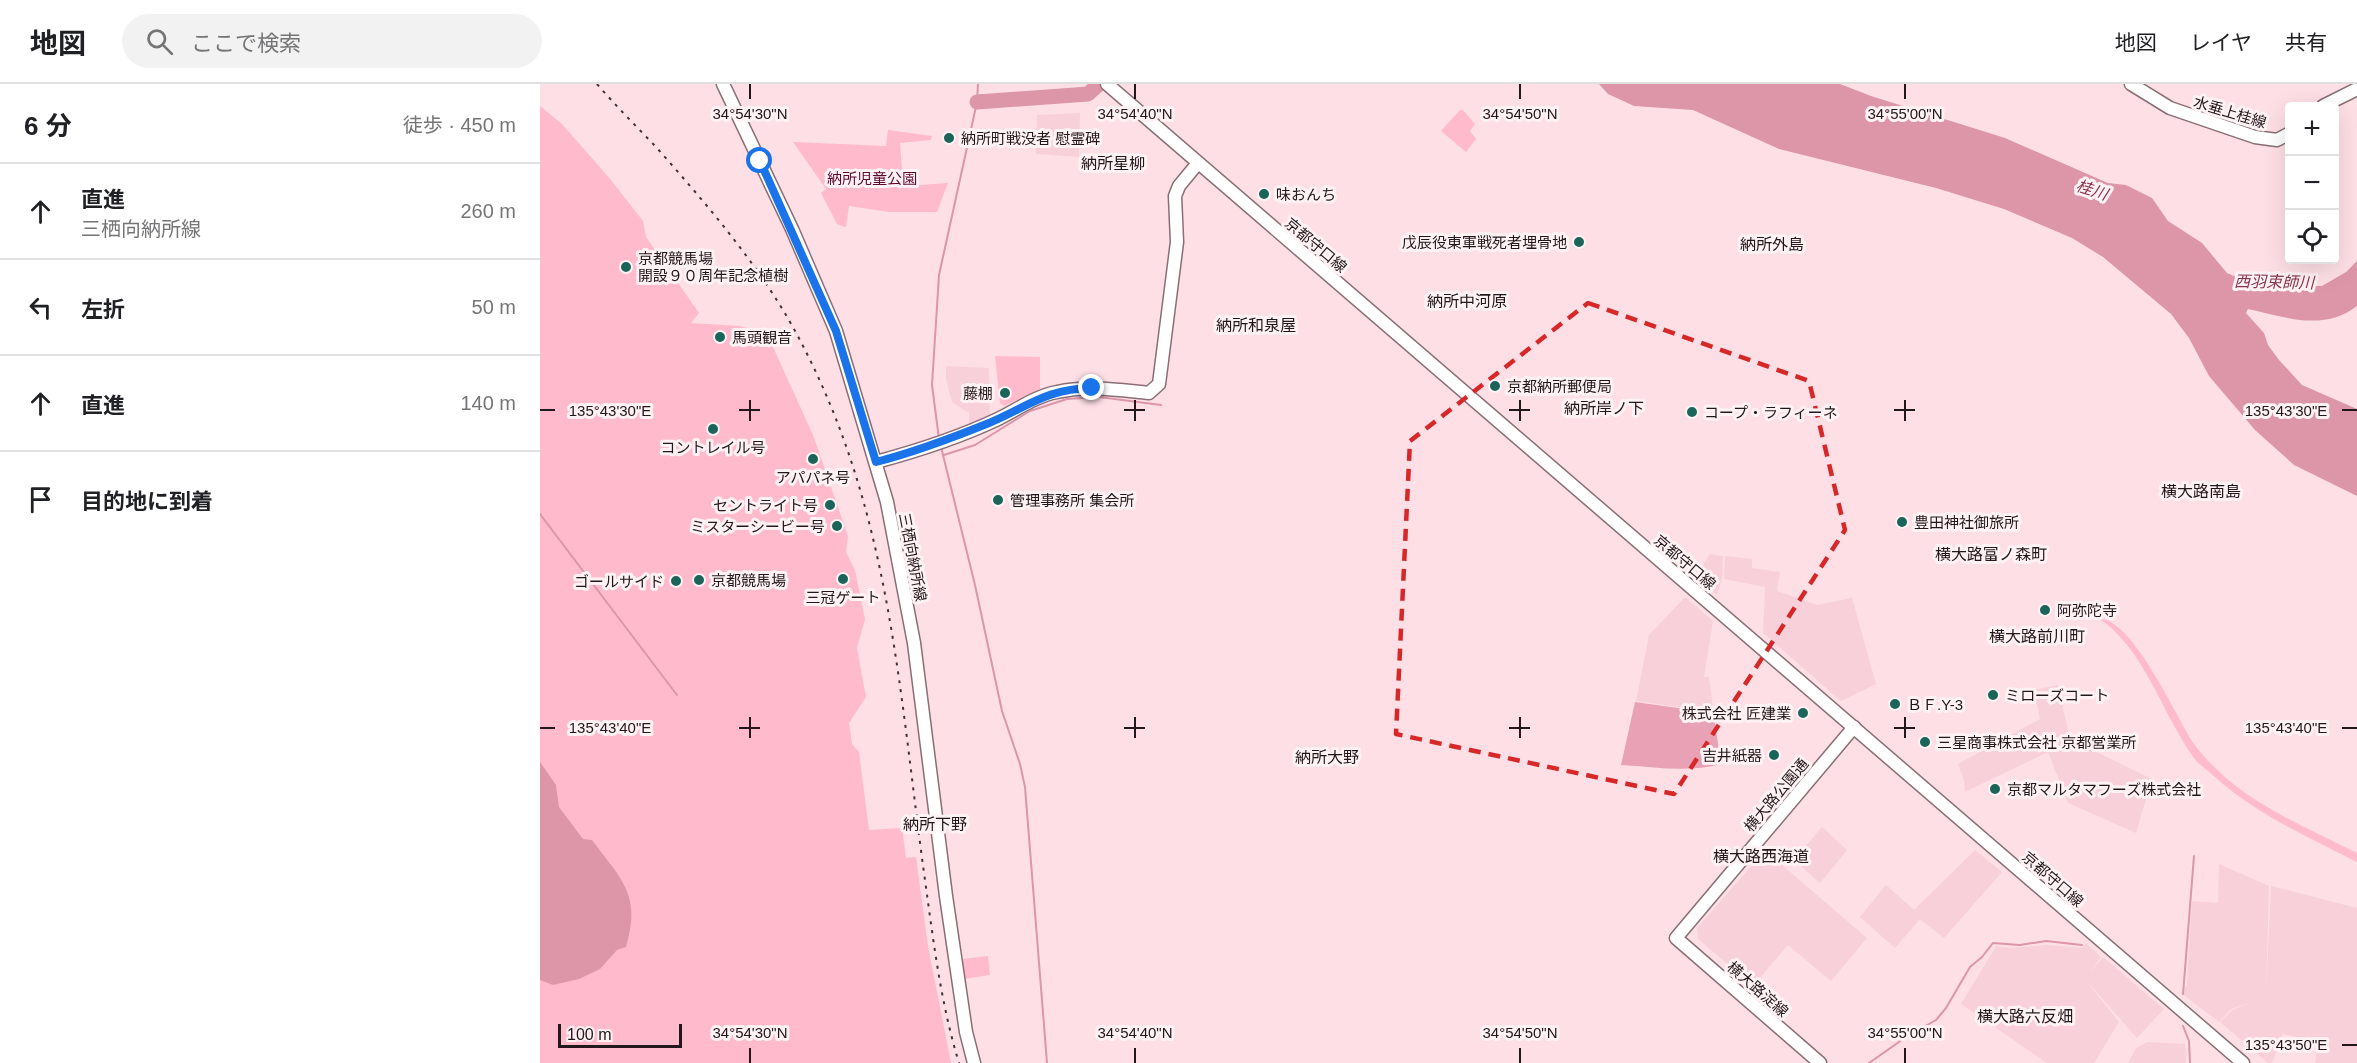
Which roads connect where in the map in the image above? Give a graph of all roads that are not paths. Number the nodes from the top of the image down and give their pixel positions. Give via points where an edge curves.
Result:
1 (723, 84) edge
2 (2131, 84) edge
3 (1109, 86) edge
4 (2357, 89) edge
5 (2331, 102) edge
6 (2285, 135) edge
7 (1198, 163) junction
8 (876, 462) junction
9 (1854, 727) junction
10 (1676, 938) joint
11 (974, 1063) edge
12 (1820, 1063) edge
13 (2243, 1063) edge

1 - 8 main road, 三栖向納所線 via 836,331
2 - 6 main road, 水垂上桂線 via 2170,108 2255,137 2277,140
3 - 7 main road, 京都守口線
4 - 5 main road
7 - 8 main road via 1175,196 1177,242 1159,384 1154,390 1149,393 1100,388 1054,392 915,452
7 - 9 main road, 京都守口線
8 - 11 main road, 三栖向納所線 via 907,601 946,896
9 - 10 main road, 横大路公園通
9 - 13 main road, 京都守口線
10 - 12 main road, 横大路淀線

